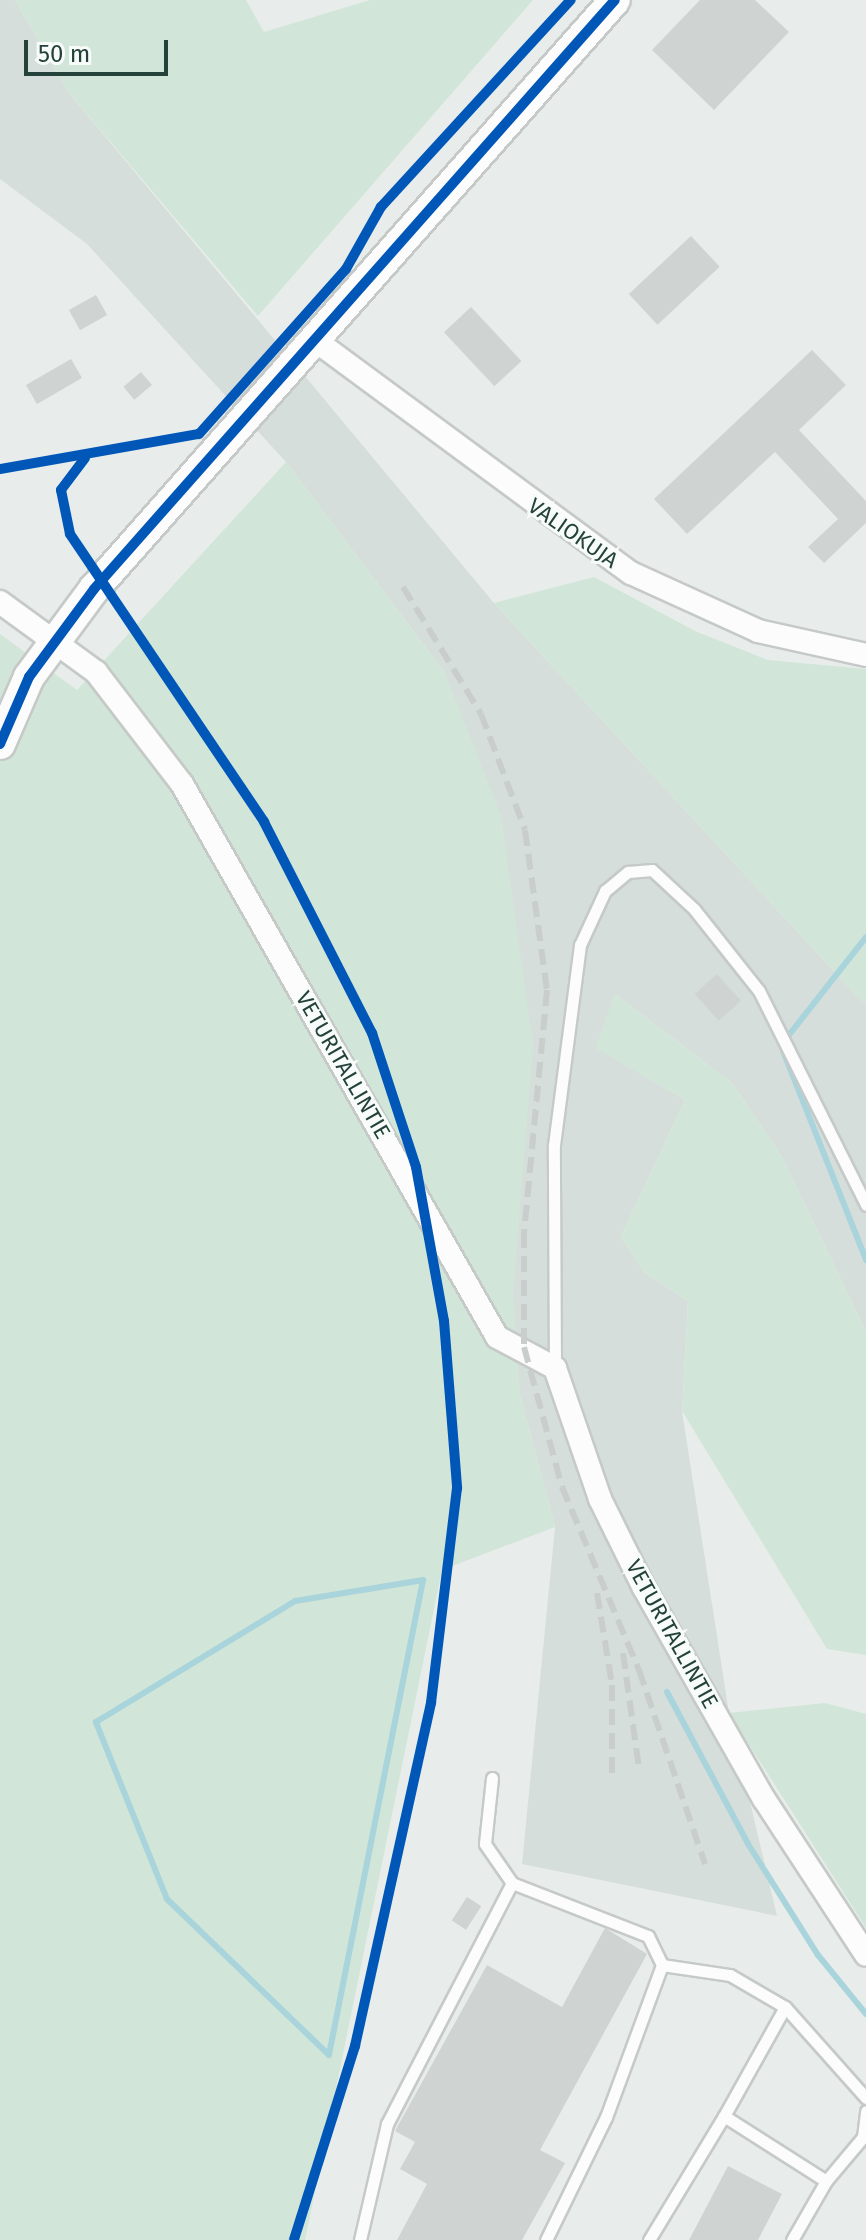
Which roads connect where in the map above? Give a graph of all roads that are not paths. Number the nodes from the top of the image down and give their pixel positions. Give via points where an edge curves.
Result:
1 (615, 0) edge
2 (316, 341) junction
3 (0, 602) edge
4 (53, 639) junction
5 (866, 655) edge
6 (0, 744) edge
7 (866, 1205) edge
8 (555, 1368) junction
9 (492, 1778) dead end
10 (512, 1883) junction
11 (866, 1955) edge
12 (662, 1965) junction
13 (785, 2007) junction
14 (866, 2098) edge
15 (866, 2111) edge
16 (724, 2116) junction
17 (826, 2181) junction
18 (360, 2240) edge
19 (546, 2240) edge
20 (649, 2240) edge
21 (792, 2240) edge

1 - 2 street
2 - 4 street
2 - 5 street, VALIOKUJA via 631,573 758,631
3 - 4 street, VETURITALLINTIE
4 - 6 street
4 - 8 street, VETURITALLINTIE via 106,683 182,784 497,1337
7 - 8 lane via 759,991 694,909 652,870 628,872 605,891 580,945 554,1145
8 - 11 street, VETURITALLINTIE via 600,1499 644,1588 764,1799
9 - 10 lane via 485,1844
10 - 12 lane via 648,1936
10 - 18 lane via 387,2124
12 - 13 lane via 730,1975
12 - 19 lane via 606,2117
13 - 14 lane
13 - 16 lane
15 - 17 lane via 863,2137
16 - 17 lane
16 - 20 lane
17 - 21 lane

